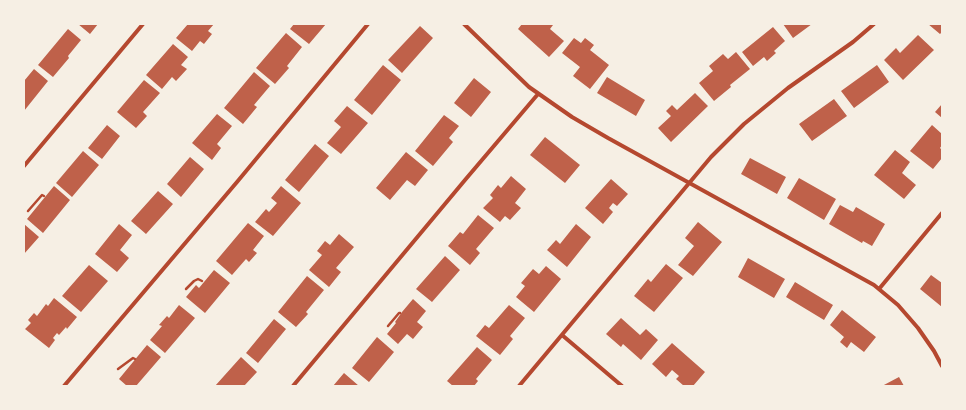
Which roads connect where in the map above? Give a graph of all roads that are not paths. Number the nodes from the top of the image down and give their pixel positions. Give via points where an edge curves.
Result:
1 (143, 24) edge
2 (368, 24) edge
3 (464, 24) edge
4 (874, 24) edge
5 (538, 94) junction
6 (24, 166) edge
7 (689, 183) junction
8 (942, 213) edge
9 (878, 289) junction
10 (562, 335) junction
11 (942, 366) edge
12 (64, 386) edge
13 (293, 386) edge
14 (519, 386) edge
15 (622, 386) edge

1 - 6 street
2 - 12 street
3 - 5 street
4 - 7 street via 756,113 711,157
5 - 7 street via 572,117
5 - 13 street
7 - 9 street
7 - 10 street
8 - 9 street
9 - 11 street via 898,305 918,328
10 - 14 street
10 - 15 street

